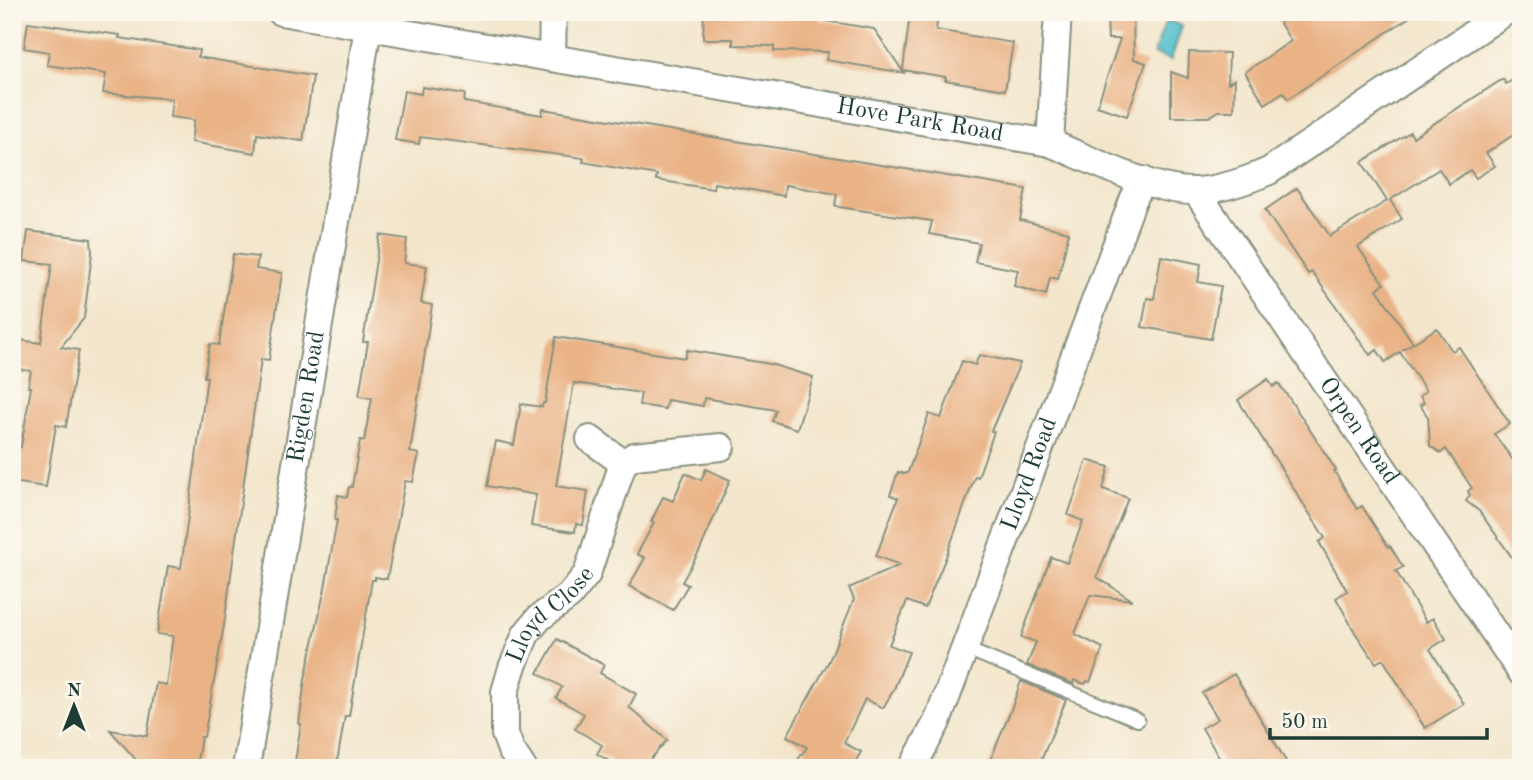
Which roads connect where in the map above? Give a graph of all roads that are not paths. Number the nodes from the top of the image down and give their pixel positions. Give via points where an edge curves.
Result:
1 (281, 12) edge
2 (553, 12) edge
3 (1058, 12) edge
4 (1505, 12) edge
5 (368, 27) junction
6 (552, 57) junction
7 (1050, 143) junction
8 (1143, 180) junction
9 (1196, 191) junction
10 (590, 439) dead end
11 (722, 447) dead end
12 (622, 463) junction
13 (964, 648) junction
14 (1521, 672) edge
15 (1138, 720) dead end
16 (246, 768) edge
17 (523, 768) edge
18 (912, 768) edge

1 - 5 street, Hove Park Road
2 - 6 street
3 - 7 street
4 - 9 street, Hove Park Road via 1269,171 1236,185
5 - 6 street, Hove Park Road
5 - 16 street, Rigden Road
6 - 7 street, Hove Park Road
7 - 8 street, Hove Park Road
8 - 9 street, Hove Park Road
8 - 13 street, Lloyd Road
9 - 14 street, Orpen Road
10 - 12 street
11 - 12 street via 634,456
12 - 17 street, Lloyd Close via 587,574 526,634 512,668 505,692 505,734
13 - 15 lane
13 - 18 street, Lloyd Road via 937,722

